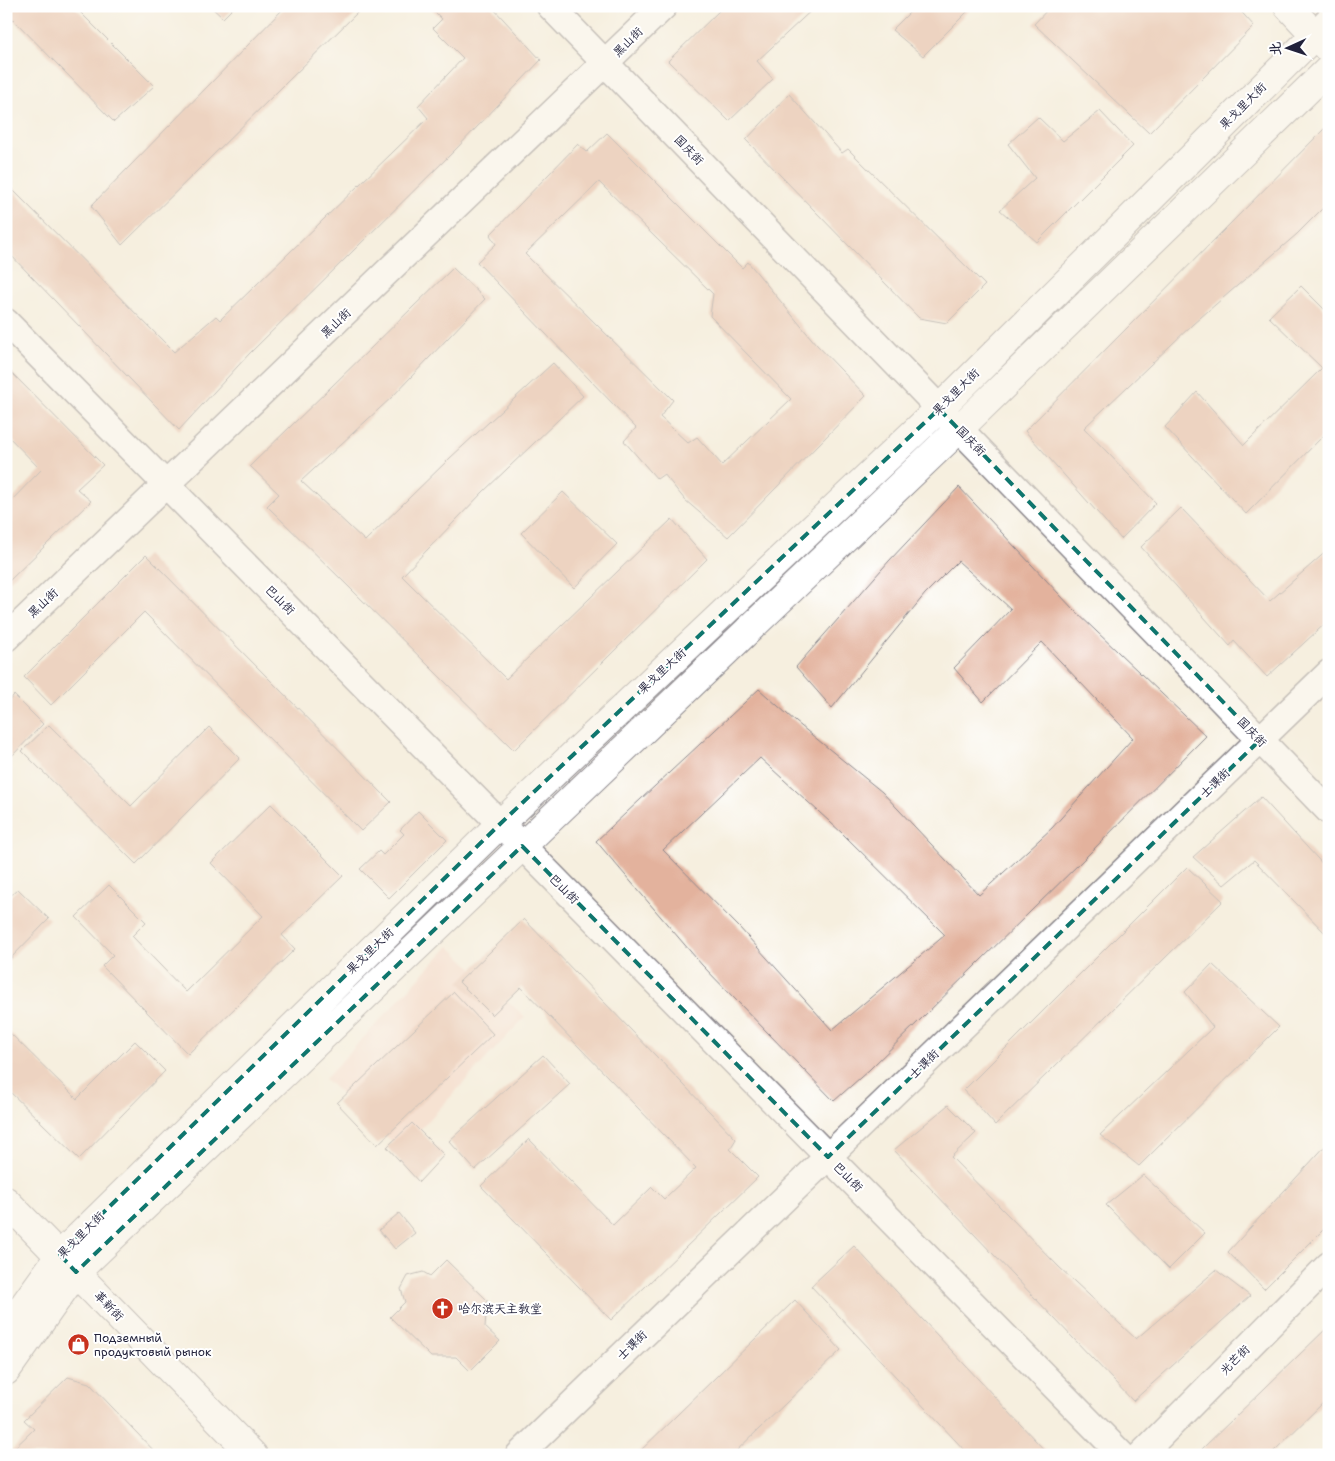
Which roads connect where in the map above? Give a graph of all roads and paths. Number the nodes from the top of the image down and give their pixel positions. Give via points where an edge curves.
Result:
1 (550, 6) edge
2 (664, 6) edge
3 (1288, 6) edge
4 (1324, 35) edge
5 (606, 64) junction
6 (1329, 69) edge
7 (6, 322) edge
8 (939, 409) junction
9 (959, 429) junction
10 (167, 486) junction
11 (6, 638) edge
12 (1329, 673) edge
13 (1260, 740) junction
14 (1329, 812) edge
15 (500, 824) junction
16 (522, 846) junction
17 (828, 1157) junction
18 (6, 1201) edge
19 (68, 1264) junction
20 (1329, 1265) edge
21 (6, 1330) edge
22 (6, 1371) edge
23 (253, 1455) edge
24 (519, 1455) edge
25 (1122, 1455) edge
26 (1141, 1455) edge

1 - 5 street, 国庆街
2 - 5 street, 黑山街
3 - 4 main road
4 - 8 main road, 果戈里大街
5 - 8 street, 国庆街
5 - 10 street, 黑山街
6 - 9 main road, 果戈里大街
7 - 10 street, 巴山街
8 - 9 street, 国庆街
8 - 15 main road, 果戈里大街
9 - 13 street, 国庆街
9 - 16 main road, 果戈里大街
10 - 11 street, 黑山街
10 - 15 street, 巴山街
12 - 13 street, 士课街
13 - 14 street, 国庆街
13 - 17 street, 士课街
15 - 16 street, 巴山街
15 - 19 main road, 果戈里大街
16 - 17 street, 巴山街
16 - 19 main road, 果戈里大街
17 - 24 street, 士课街
17 - 25 street, 巴山街
18 - 19 main road, 革新街
19 - 21 main road, 果戈里大街
19 - 22 main road, 果戈里大街
19 - 23 main road, 革新街
20 - 26 street, 光芒街

